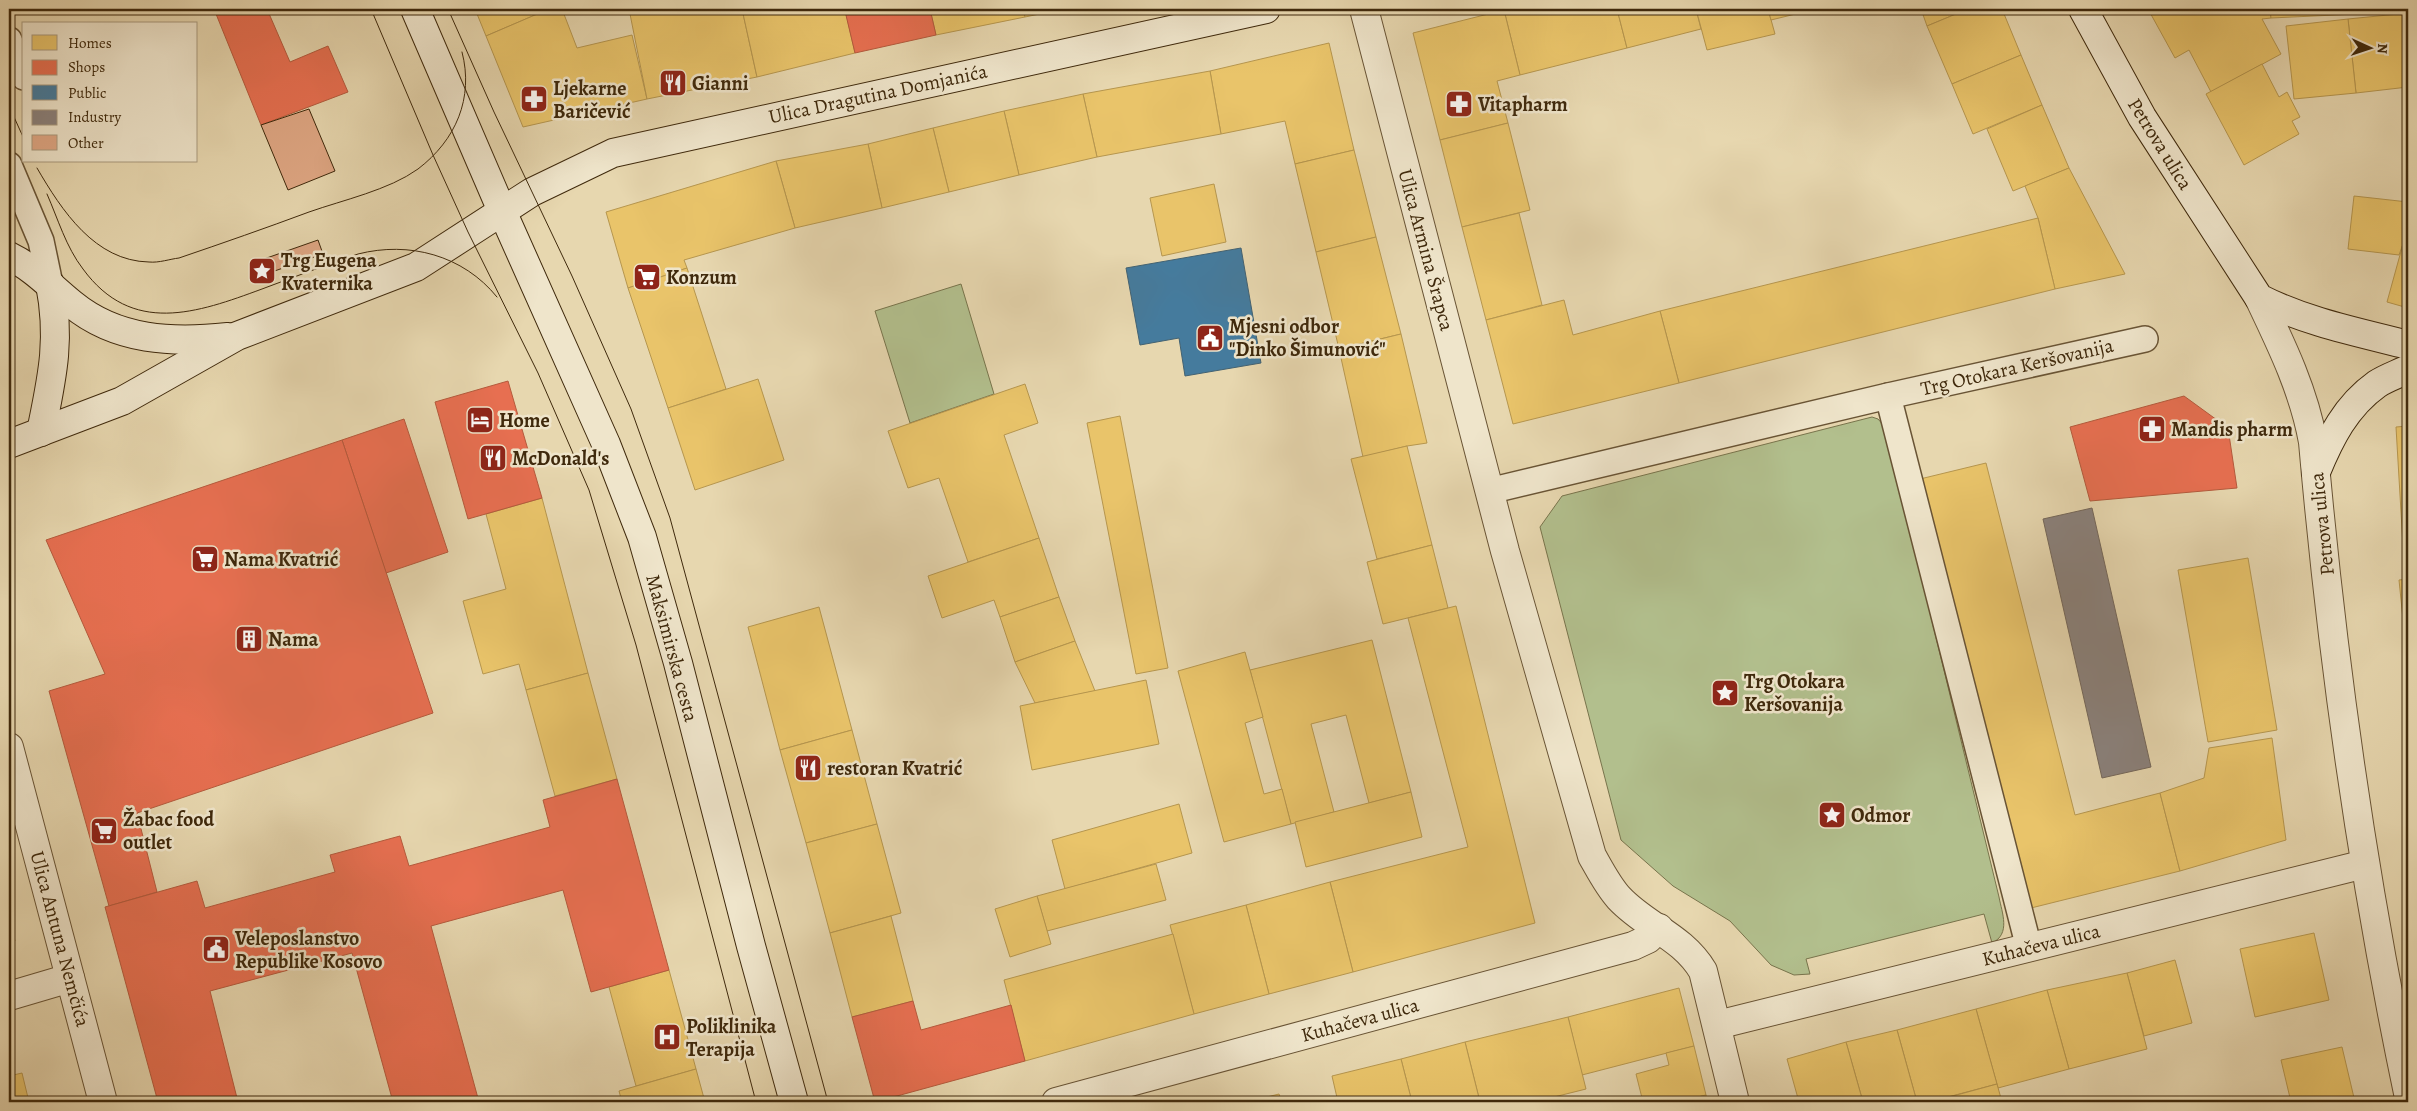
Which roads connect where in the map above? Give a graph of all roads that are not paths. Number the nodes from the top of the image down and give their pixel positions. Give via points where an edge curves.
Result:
1 (415, 9) edge
2 (1266, 9) edge
3 (1364, 9) edge
4 (2083, 9) edge
5 (9, 40) edge
6 (22, 72) edge
7 (9, 164) edge
8 (502, 211) junction
9 (9, 256) edge
10 (50, 284) junction
11 (2259, 298) junction
12 (237, 336) junction
13 (2145, 339) dead end
14 (2408, 345) edge
15 (2408, 369) edge
16 (1888, 396) junction
17 (41, 432) junction
18 (9, 444) edge
19 (2316, 472) junction
20 (1489, 491) junction
21 (9, 747) edge
22 (2365, 864) junction
23 (1659, 928) junction
24 (2029, 948) junction
25 (70, 978) junction
26 (9, 996) edge
27 (1717, 1025) junction
28 (2408, 1093) edge
29 (103, 1102) edge
30 (794, 1102) edge
31 (1056, 1102) edge
32 (1735, 1102) edge

1 - 8 street
2 - 8 street, Ulica Dragutina Domjanića via 634,147 592,161
3 - 20 street, Ulica Armina Šrapca
4 - 11 street, Petrova ulica via 2142,117
5 - 6 lane
7 - 10 lane via 41,240
8 - 12 street via 416,267
8 - 30 street, Maksimirska cesta via 606,444 642,538
9 - 10 street
10 - 12 street via 94,319 134,335 180,340
10 - 17 street via 55,308 56,354
11 - 14 street via 2285,312
11 - 19 street, Petrova ulica via 2305,405
12 - 17 street via 122,401
13 - 16 lane, Trg Otokara Keršovanija
15 - 19 street via 2378,383 2360,398 2341,420
16 - 20 lane, Trg Otokara Keršovanija
16 - 24 lane
17 - 18 street
19 - 22 street, Petrova ulica via 2351,780
20 - 23 street via 1592,856 1620,898
21 - 25 street, Ulica Antuna Nemčića
22 - 24 street, Kuhačeva ulica
22 - 28 street, Petrova ulica
23 - 27 street via 1694,956 1703,972
23 - 31 street, Kuhačeva ulica via 1648,939 1633,946
24 - 27 street, Kuhačeva ulica
25 - 26 street
25 - 29 street, Ulica Antuna Nemčića
27 - 32 street

